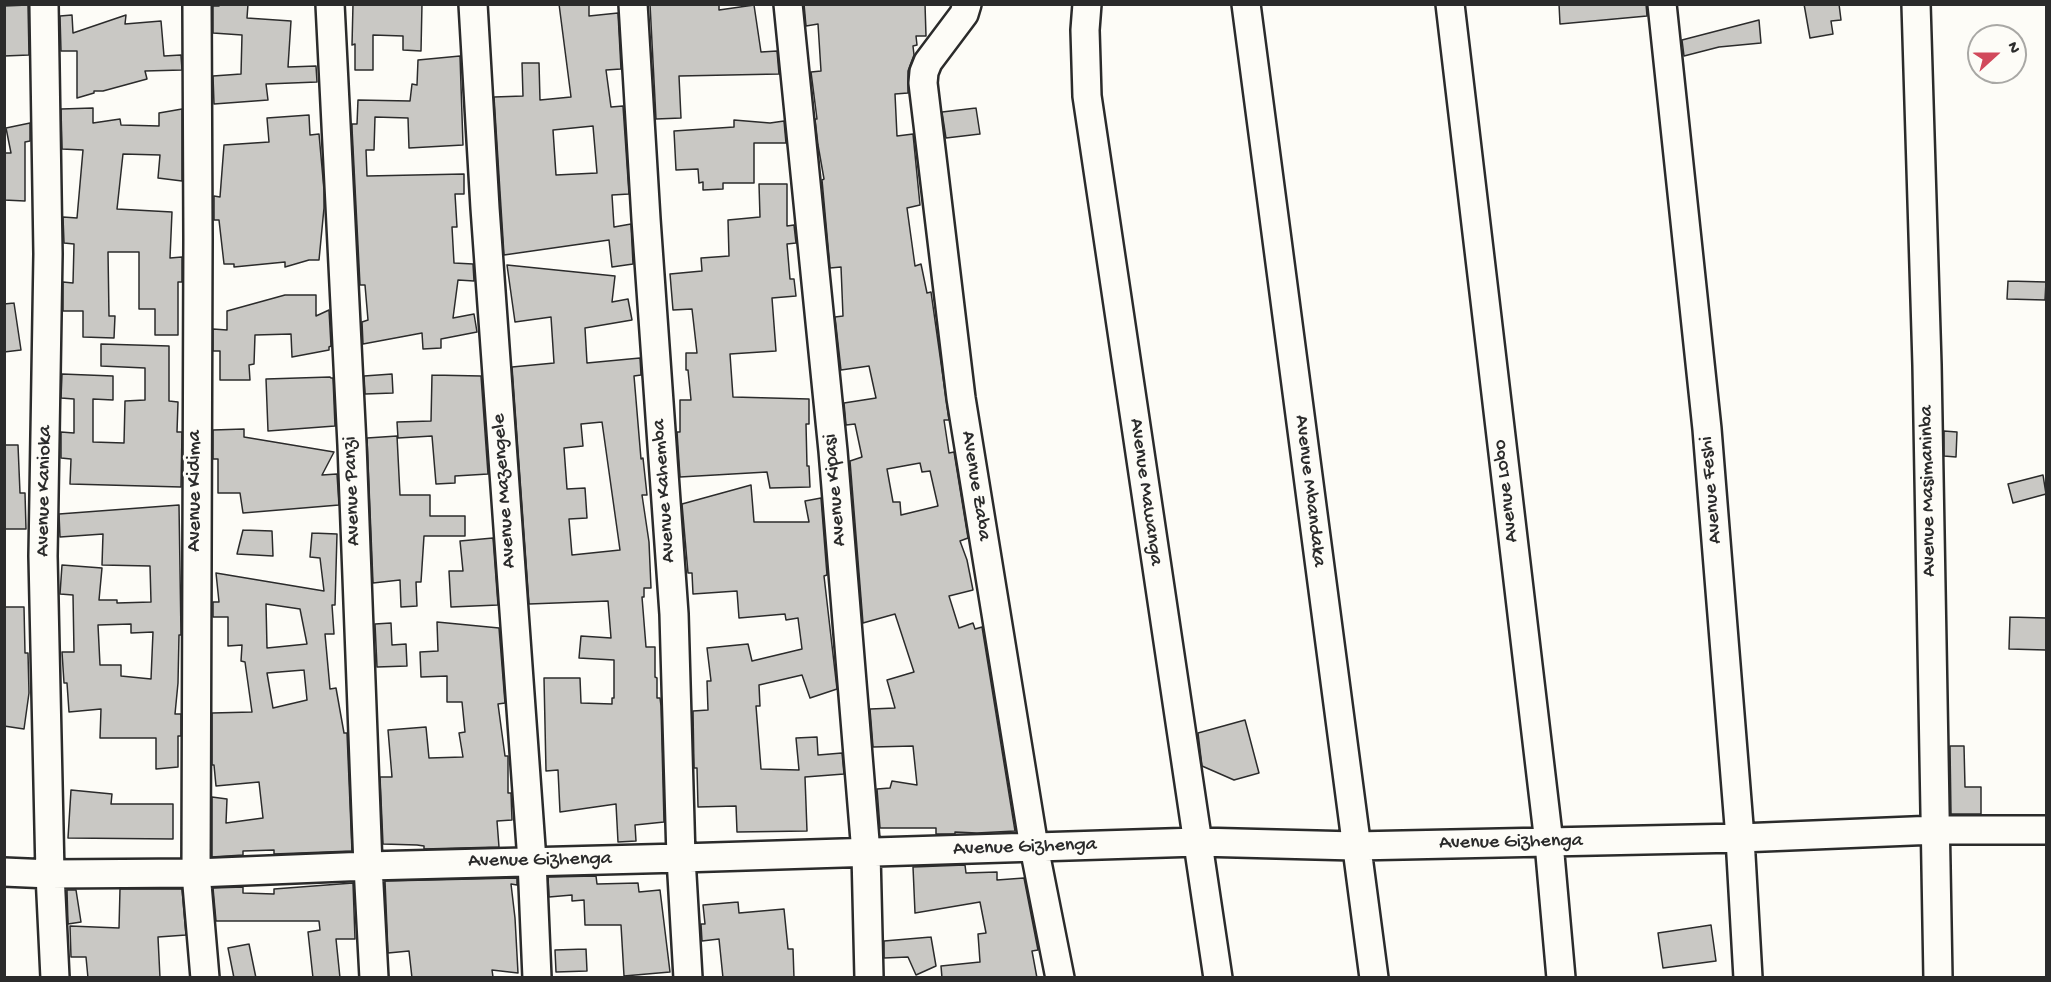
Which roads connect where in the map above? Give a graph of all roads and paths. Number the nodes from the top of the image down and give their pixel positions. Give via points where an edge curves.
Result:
1 (44, 4) edge
2 (196, 4) edge
3 (330, 4) edge
4 (473, 4) edge
5 (633, 4) edge
6 (788, 4) edge
7 (968, 4) edge
8 (1087, 4) edge
9 (1246, 4) edge
10 (1450, 4) edge
11 (1662, 4) edge
12 (1916, 4) edge
13 (1936, 830) junction
14 (2046, 830) edge
15 (1740, 838) junction
16 (1198, 842) junction
17 (1549, 843) junction
18 (1355, 846) junction
19 (1035, 847) junction
20 (866, 852) junction
21 (681, 858) junction
22 (532, 861) junction
23 (368, 866) junction
24 (4, 872) edge
25 (196, 873) junction
26 (50, 874) junction
27 (55, 978) edge
28 (205, 978) edge
29 (375, 978) edge
30 (537, 978) edge
31 (688, 978) edge
32 (869, 978) edge
33 (1060, 978) edge
34 (1218, 978) edge
35 (1374, 978) edge
36 (1561, 978) edge
37 (1748, 978) edge
38 (1938, 978) edge

1 - 26 street, Avenue Kanioka via 48,254 44,556
2 - 25 street, Avenue Kidima
3 - 23 street, Avenue Panzi
4 - 22 street, Avenue Mazengele
5 - 21 street, Avenue Kahemba via 674,614
6 - 20 street, Avenue Kipasi via 833,450
7 - 19 street, Avenue Zaba via 928,62 923,83 961,398
8 - 16 street, Avenue Mawanga via 1087,96
9 - 18 street, Avenue Mbandaka
10 - 17 street, Avenue Lobo
11 - 15 street, Avenue Feshi via 1707,429
12 - 13 street, Avenue Masimaninba
13 - 14 street, Avenue Gizhenga
13 - 15 street, Avenue Gizhenga
13 - 38 street, Avenue Masimaninba
15 - 17 street, Avenue Gizhenga
15 - 37 street, Avenue Feshi
16 - 18 street, Avenue Gizhenga
16 - 19 street, Avenue Gizhenga
16 - 34 street, Avenue Mawanga
17 - 18 street, Avenue Gizhenga
17 - 36 street, Avenue Lobo
18 - 35 street, Avenue Mbandaka
19 - 20 street, Avenue Gizhenga
19 - 33 street, Avenue Zaba
20 - 21 street, Avenue Gizhenga
20 - 32 street, Avenue Kipasi
21 - 22 street, Avenue Gizhenga
21 - 31 street, Avenue Kahemba
22 - 23 street, Avenue Gizhenga
22 - 30 street, Avenue Mazengele
23 - 25 street, Avenue Gizhenga
23 - 29 street, Avenue Panzi
24 - 26 street, Avenue Gizhenga
25 - 26 street, Avenue Gizhenga
25 - 28 street, Avenue Kidima
26 - 27 street, Avenue Kanioka

